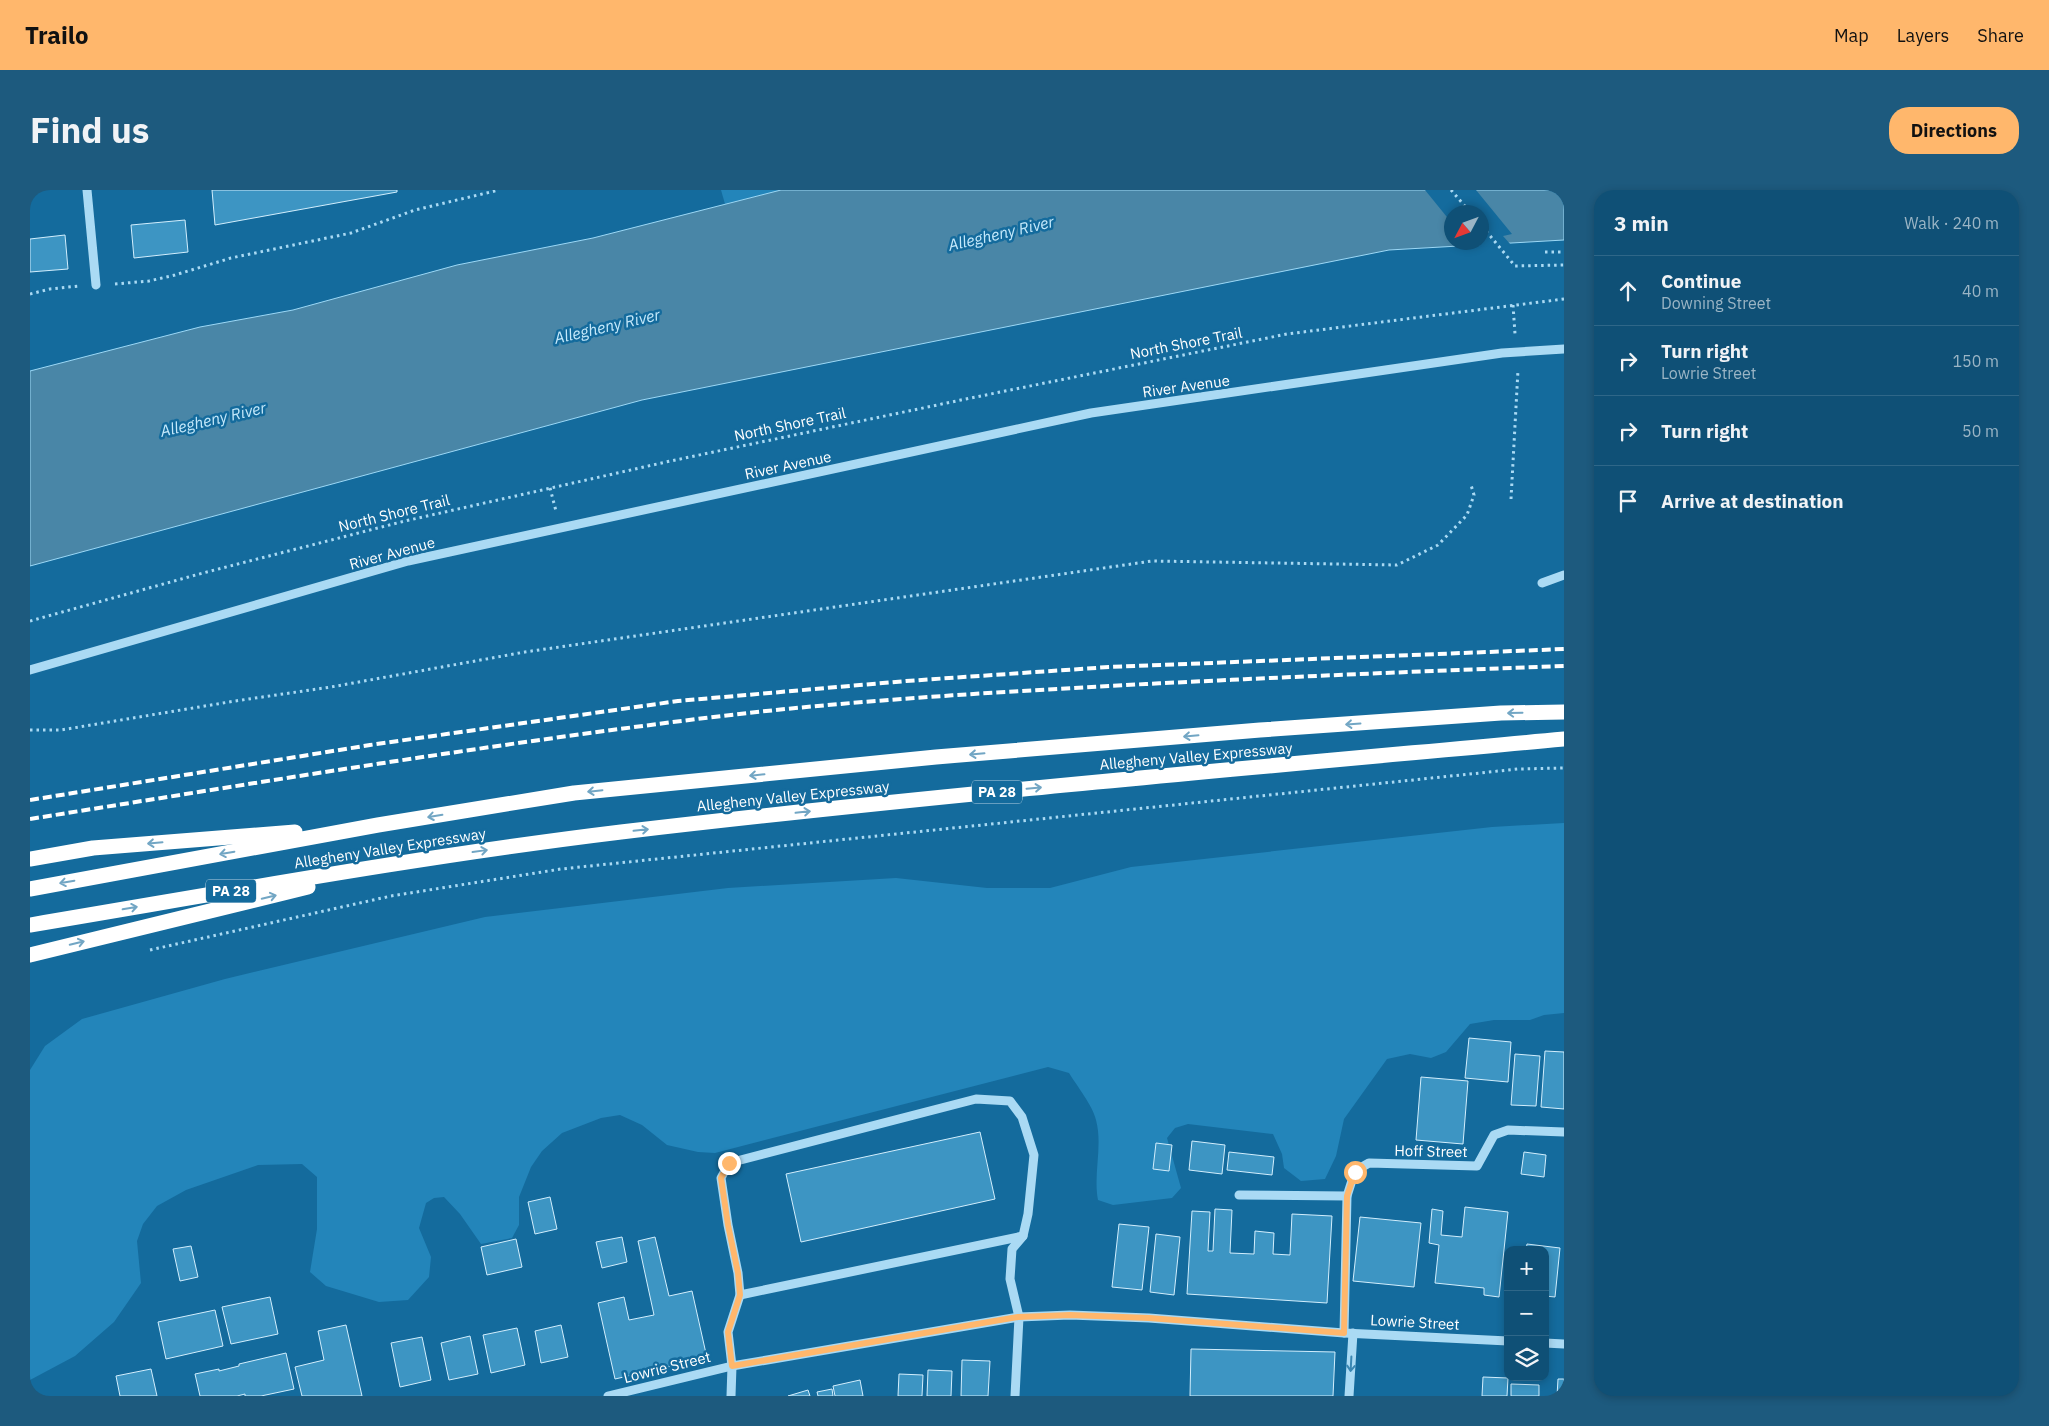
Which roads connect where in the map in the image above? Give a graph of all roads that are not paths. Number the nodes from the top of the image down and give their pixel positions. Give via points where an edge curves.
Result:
1 (87, 190) edge
2 (96, 285) road end
3 (1564, 349) edge
4 (1564, 575) edge
5 (1542, 584) dead end
6 (30, 670) edge
7 (1564, 712) edge
8 (1564, 739) edge
9 (378, 825) junction
10 (432, 857) junction
11 (30, 859) edge
12 (30, 889) edge
13 (30, 925) edge
14 (30, 955) edge
15 (1564, 1132) edge
16 (1239, 1196) dead end
17 (1347, 1196) junction
18 (1023, 1236) junction
19 (740, 1295) junction
20 (1018, 1317) junction
21 (1348, 1333) junction
22 (1504, 1341) edge
23 (1549, 1343) edge
24 (1564, 1344) edge
25 (732, 1366) junction
26 (608, 1396) edge
27 (731, 1396) edge
28 (1014, 1396) edge
29 (1349, 1396) edge

1 - 2 street
3 - 6 street, River Avenue via 1516,352 1091,413 408,562
4 - 5 street
7 -> 9 highway, Allegheny Valley Expressway / PA 28 via 1501,713 1260,730 926,758 574,793
10 -> 8 highway, Allegheny Valley Expressway / PA 28 via 619,832 944,797
9 -> 11 highway via 93,848
9 -> 12 highway, Allegheny Valley Expressway / PA 28
13 -> 10 highway, Allegheny Valley Expressway / PA 28
14 -> 10 highway
15 - 17 street, Hoff Street via 1508,1130 1494,1135 1477,1166 1369,1163 1355,1172
16 - 17 street
17 - 21 street
18 - 19 street
18 - 19 street via 1034,1155 1022,1117 1010,1102 976,1099 729,1163 721,1178
18 - 20 street via 1012,1249 1010,1279
19 - 25 street via 728,1332
20 - 21 street, Lowrie Street via 1129,1317
20 - 25 street, Lowrie Street
20 - 28 street
21 - 22 street, Lowrie Street
21 -> 29 street
23 - 24 street
25 - 26 street, Lowrie Street
25 - 27 street

